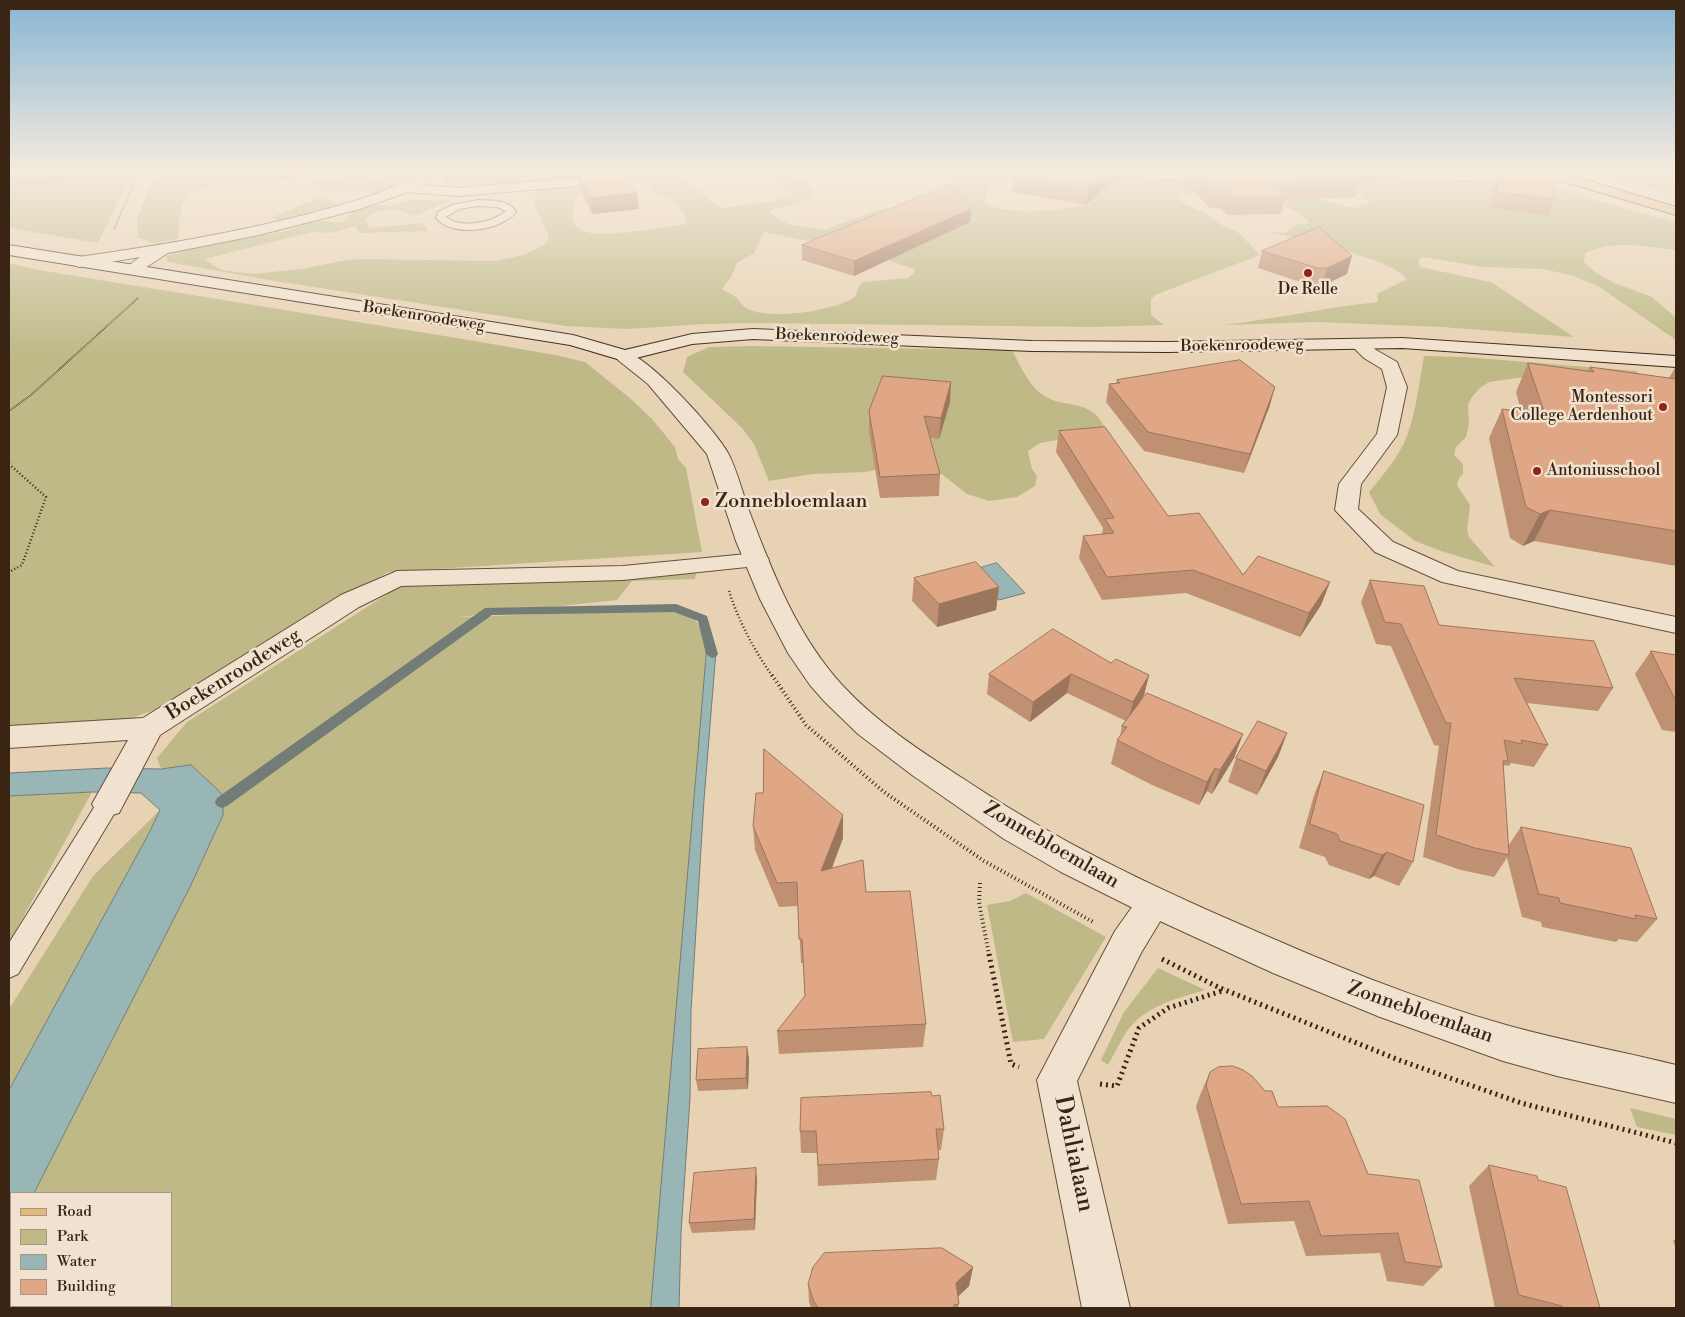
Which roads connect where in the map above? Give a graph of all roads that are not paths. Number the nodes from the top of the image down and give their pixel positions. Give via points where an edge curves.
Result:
1 (246, 232) edge
2 (163, 249) junction
3 (9, 250) edge
4 (79, 262) junction
5 (131, 270) junction
6 (1402, 343) junction
7 (1358, 344) junction
8 (624, 356) junction
9 (1676, 362) edge
10 (1390, 366) junction
11 (757, 560) junction
12 (1676, 624) edge
13 (149, 728) junction
14 (9, 737) edge
15 (108, 804) joint
16 (1154, 903) junction
17 (9, 966) edge
18 (1676, 1084) edge
19 (1106, 1308) edge

1 - 2 street
2 - 4 street
2 - 5 street
3 - 4 street, Boekenroodeweg
4 - 5 street, Boekenroodeweg
5 - 8 street, Boekenroodeweg via 572,340
6 - 7 street, Boekenroodeweg
6 - 9 street, Boekenroodeweg
6 - 10 street
7 - 8 street, Boekenroodeweg via 1032,346 753,334 692,338
7 - 10 street
8 - 11 street, Zonnebloemlaan via 655,380 717,453
10 - 12 street via 1396,387 1387,434 1350,484 1346,510 1384,548 1451,577
11 - 13 street, Boekenroodeweg via 623,572 397,579 350,601
11 - 16 street, Zonnebloemlaan via 793,639 847,709 899,751 1015,829
13 - 14 street, Boekenroodeweg
13 - 15 street, Boekenroodeweg
15 - 17 lane, Boekenroodeweg
16 - 18 street, Zonnebloemlaan via 1335,983 1445,1024 1541,1053
16 - 19 street, Dahlialaan via 1128,942 1057,1080

